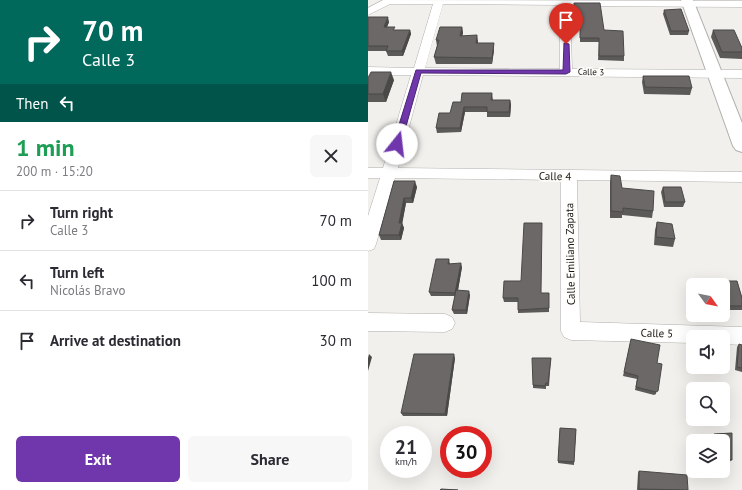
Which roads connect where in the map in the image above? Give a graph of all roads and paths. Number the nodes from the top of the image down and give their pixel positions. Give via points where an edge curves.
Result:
1 (389, 0) edge
2 (439, 1) junction
3 (565, 1) edge
4 (688, 2) edge
5 (742, 4) edge
6 (368, 12) edge
7 (368, 71) edge
8 (418, 71) junction
9 (566, 72) junction
10 (716, 74) junction
11 (742, 74) edge
12 (742, 146) edge
13 (368, 173) edge
14 (389, 173) junction
15 (569, 176) junction
16 (742, 177) edge
17 (368, 244) edge
18 (368, 322) edge
19 (445, 323) dead end
20 (571, 331) joint
21 (742, 336) edge

1 - 2 street
1 - 6 street
2 - 3 street
2 - 8 street
3 - 4 street
3 - 9 street
4 - 5 street
4 - 10 main road
7 - 8 street, Calle 3
8 - 9 street, Calle 3
8 - 14 street
9 - 10 street, Calle 3
10 - 11 street, Calle 3
10 - 12 main road
13 - 14 street, Calle 4
14 - 15 street, Calle 4
14 - 17 street
15 - 16 street, Calle 4
15 - 20 street, Calle Emiliano Zapata
18 - 19 street
20 - 21 street, Calle 5

